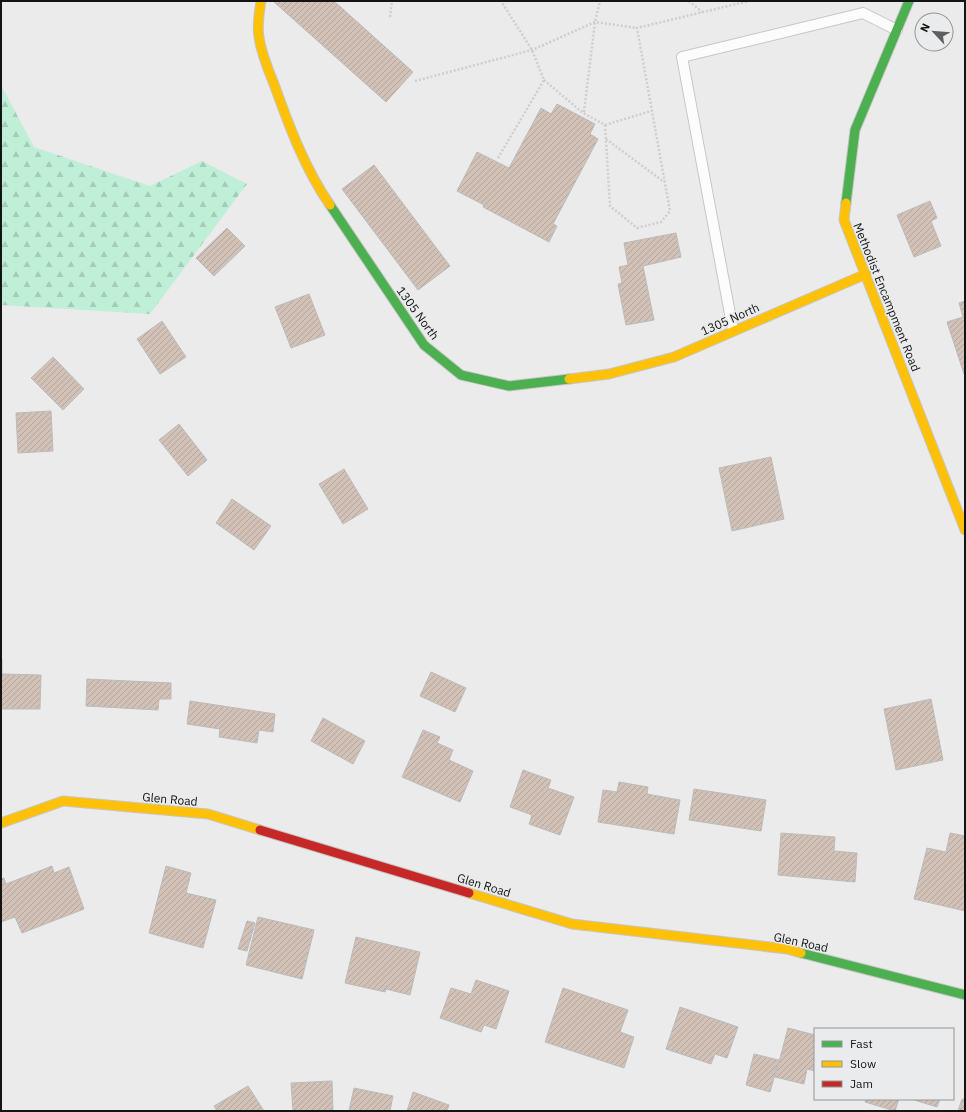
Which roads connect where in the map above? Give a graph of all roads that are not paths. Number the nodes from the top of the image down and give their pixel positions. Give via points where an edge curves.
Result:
1 (261, 1) edge
2 (909, 1) edge
3 (897, 30) junction
4 (866, 274) junction
5 (733, 330) junction
6 (965, 530) edge
7 (1, 824) edge
8 (965, 995) edge

1 - 5 street, 1305 North via 259,37 264,57 289,126 321,192 424,345 461,375 509,386 609,374 674,357
2 - 3 street, Methodist Encampment Road
3 - 4 street, Methodist Encampment Road via 855,130 844,220
3 - 5 lane via 863,13 682,57
4 - 5 street, 1305 North
4 - 6 street, Methodist Encampment Road
7 - 8 street, Glen Road via 63,801 208,814 572,924 786,949

